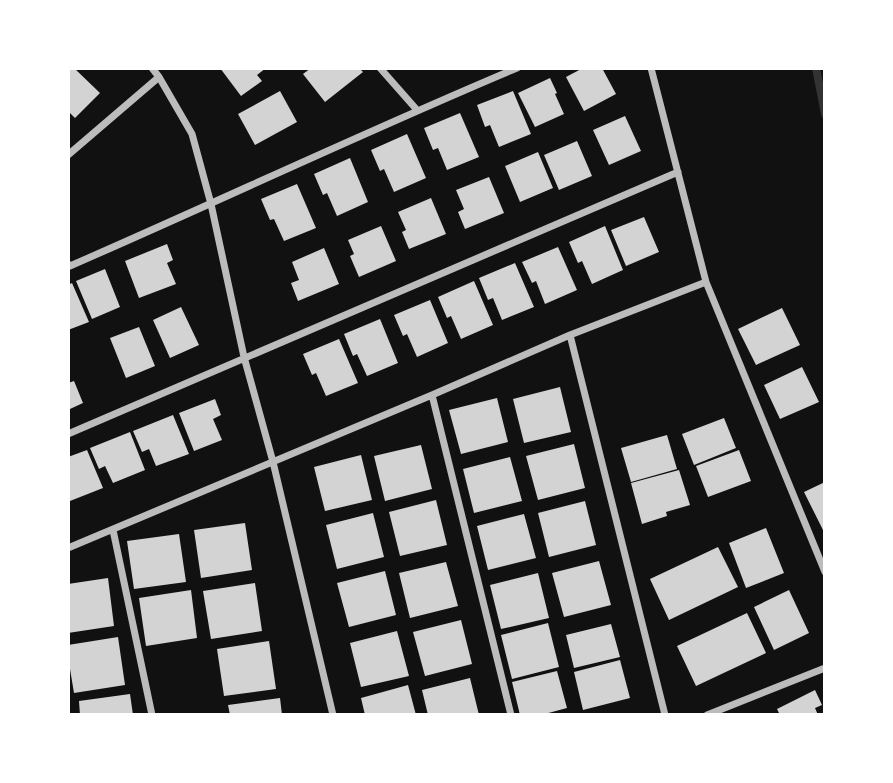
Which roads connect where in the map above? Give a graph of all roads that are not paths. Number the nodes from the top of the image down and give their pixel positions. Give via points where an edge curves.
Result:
1 (152, 68) edge
2 (380, 68) edge
3 (517, 68) edge
4 (651, 68) edge
5 (159, 77) junction
6 (417, 110) junction
7 (68, 155) edge
8 (678, 172) junction
9 (211, 205) junction
10 (68, 264) edge
11 (706, 282) junction
12 (570, 335) junction
13 (244, 357) junction
14 (432, 395) junction
15 (68, 434) edge
16 (273, 462) junction
17 (113, 530) junction
18 (68, 548) edge
19 (825, 572) edge
20 (825, 668) edge
21 (152, 715) edge
22 (333, 715) edge
23 (511, 715) edge
24 (665, 715) edge
25 (707, 715) edge

1 - 5 street
2 - 6 street
3 - 6 street
4 - 8 street
5 - 7 street
5 - 9 street via 192,134
6 - 9 street
8 - 11 street
8 - 13 street
9 - 10 street
9 - 13 street
11 - 12 street
11 - 19 street
12 - 14 street
12 - 24 street
13 - 15 street
13 - 16 street
14 - 16 street
14 - 23 street
16 - 17 street
16 - 22 street
17 - 18 street
17 - 21 street
20 - 25 street

